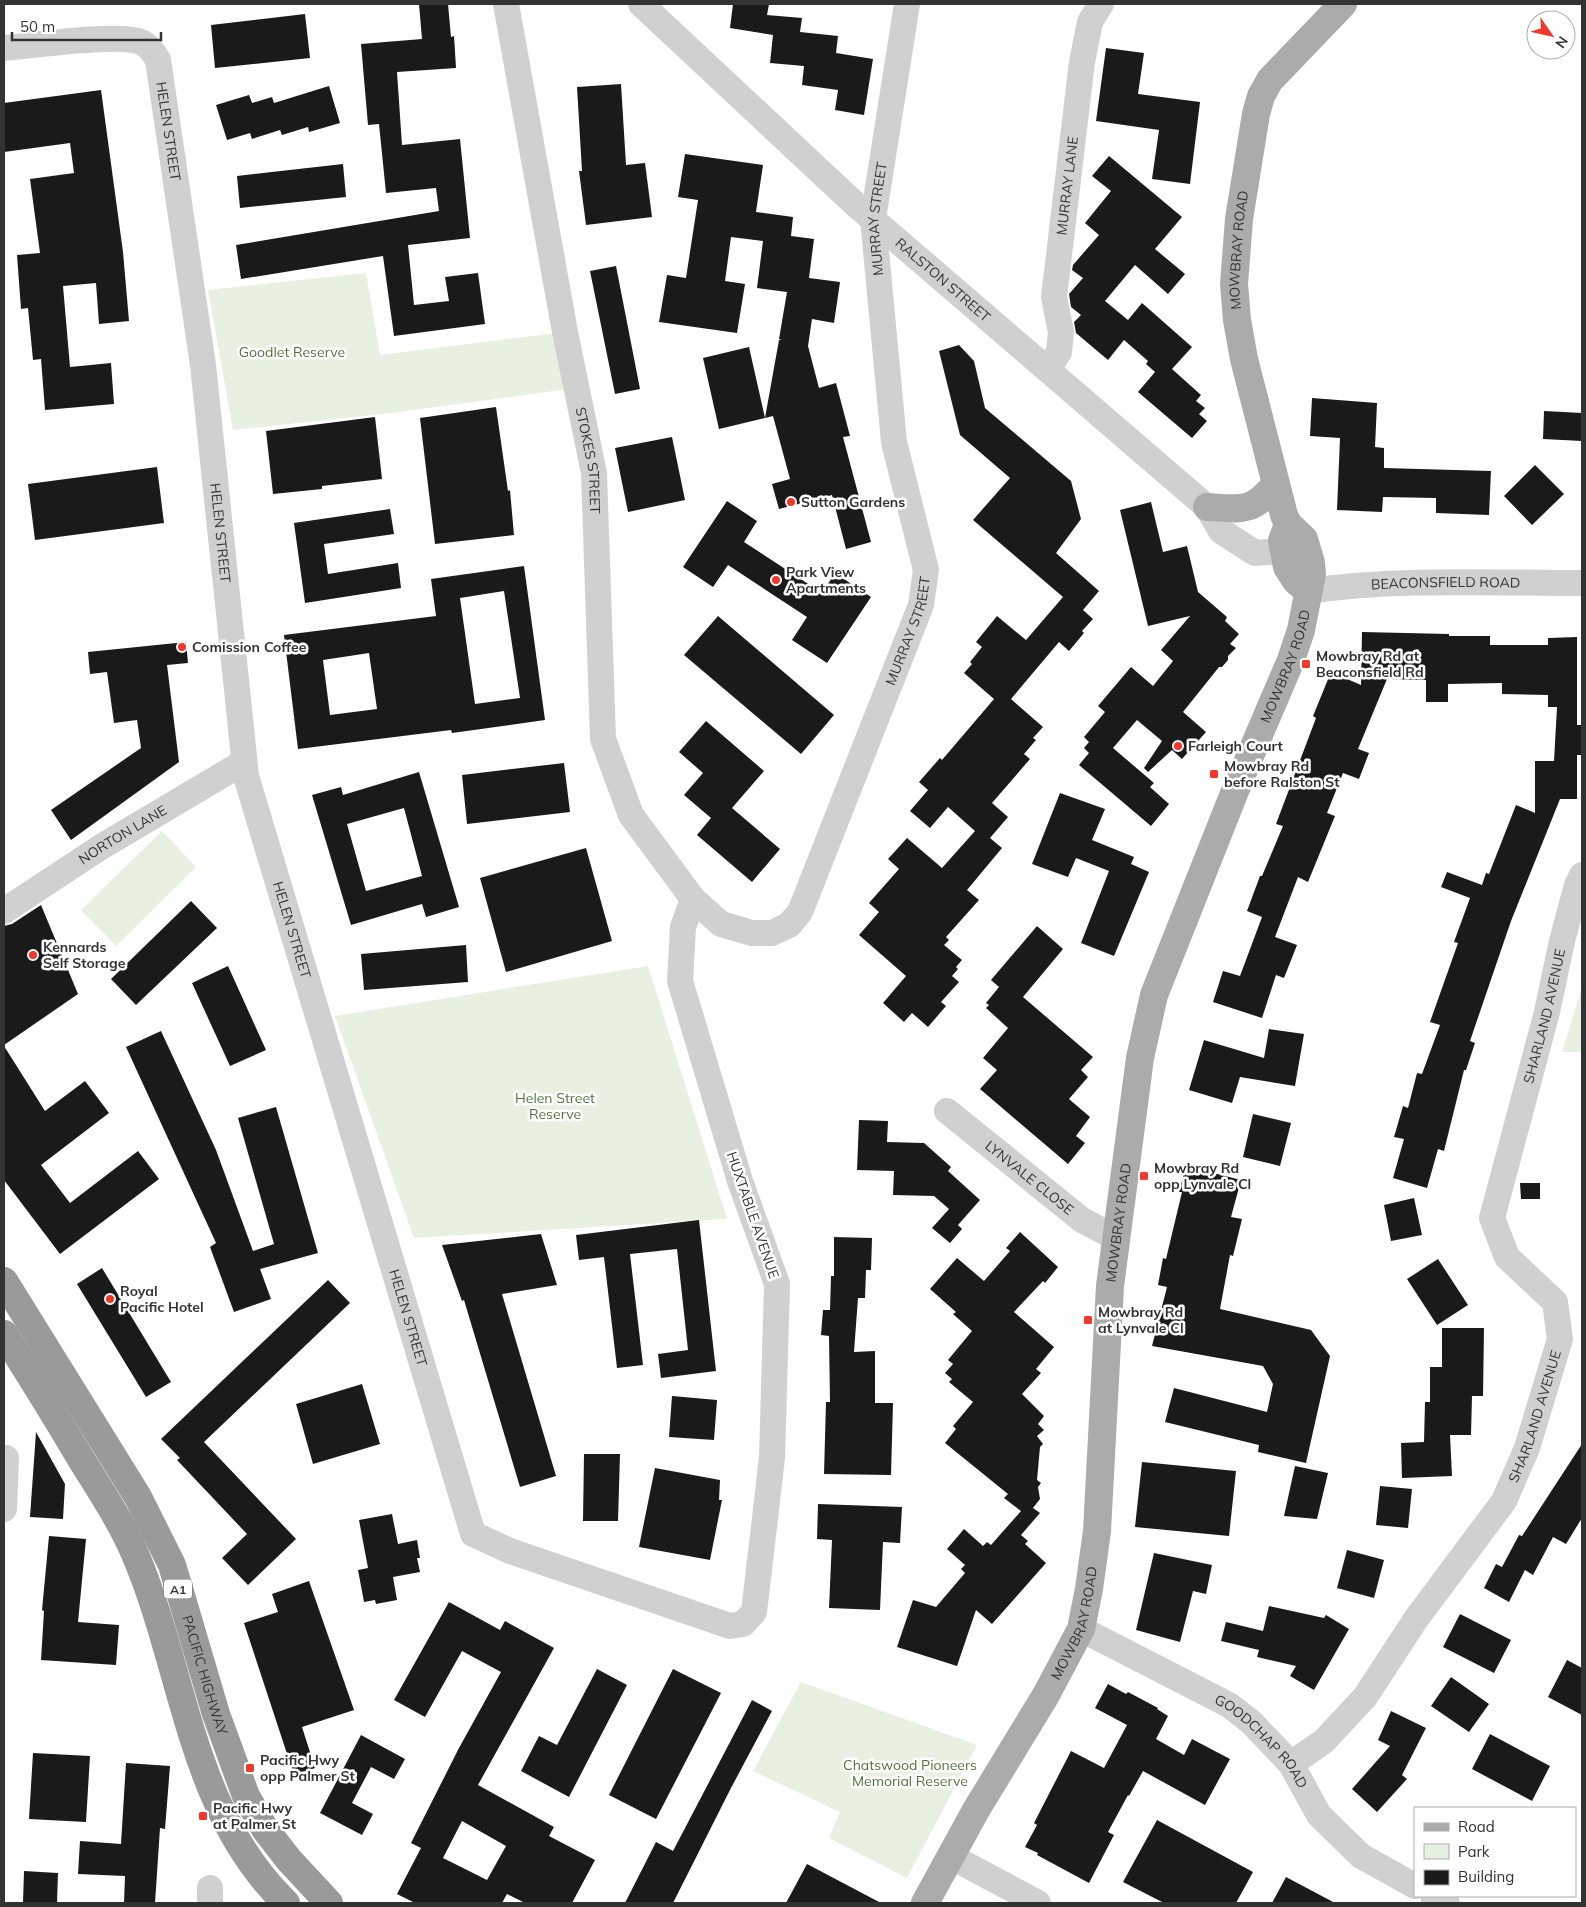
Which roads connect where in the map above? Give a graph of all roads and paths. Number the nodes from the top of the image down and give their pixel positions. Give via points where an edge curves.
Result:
1 (506, 4) edge
2 (641, 4) edge
3 (908, 4) edge
4 (1101, 4) edge
5 (1343, 4) edge
6 (4, 48) edge
7 (873, 220) junction
8 (1048, 369) junction
9 (1276, 484) junction
10 (1207, 507) junction
11 (1288, 524) junction
12 (1284, 550) junction
13 (1582, 583) edge
14 (1308, 591) junction
15 (244, 762) junction
16 (1582, 875) edge
17 (693, 900) junction
18 (4, 911) edge
19 (947, 1111) dead end
20 (1116, 1238) junction
21 (4, 1281) edge
22 (4, 1334) edge
23 (6, 1458) dead end
24 (4, 1510) edge
25 (744, 1624) joint
26 (1081, 1629) junction
27 (1291, 1764) junction
28 (950, 1856) junction
29 (1414, 1885) edge
30 (1435, 1897) edge
31 (286, 1903) edge
32 (329, 1903) edge
33 (925, 1903) edge
34 (1038, 1903) edge
35 (1447, 1903) edge

1 - 17 street, STOKES STREET via 565,332 594,473 603,739 631,815
2 - 7 street, RALSTON STREET
3 - 7 street, MURRAY STREET
4 - 8 street, MURRAY LANE via 1090,22 1082,62 1054,297 1060,332 1059,352
5 - 9 main road, MOWBRAY ROAD via 1270,80 1261,96 1239,219 1234,284 1237,320
6 - 15 street, HELEN STREET via 131,38 152,50 158,60 203,365
7 - 8 street, RALSTON STREET
7 - 17 street, MURRAY STREET via 894,442 926,570 921,604 800,912 789,925 772,933 752,933 721,924
8 - 10 street, RALSTON STREET
9 - 10 main road via 1265,498 1254,505 1240,509
9 - 11 main road, MOWBRAY ROAD
10 - 12 street, RALSTON STREET via 1221,531 1255,553
11 - 12 main road, MOWBRAY ROAD via 1282,541
11 - 14 main road, MOWBRAY ROAD via 1304,539 1312,574
12 - 14 main road, MOWBRAY ROAD via 1287,567
13 - 14 street, BEACONSFIELD ROAD via 1402,583
14 - 20 main road, MOWBRAY ROAD via 1301,630 1290,660 1154,995 1140,1058
15 - 18 street, NORTON LANE via 101,847
15 - 25 street, HELEN STREET via 473,1534 510,1551 723,1624
16 - 27 street, SHARLAND AVENUE via 1574,895 1547,1012 1492,1218 1507,1257 1555,1302 1560,1339 1528,1448 1504,1501 1416,1619 1365,1697 1324,1741
17 - 25 street, HUXTABLE AVENUE via 682,926 680,981 740,1180 777,1284 772,1458 754,1612
19 - 20 street, LYNVALE CLOSE via 1082,1220
20 - 26 main road, MOWBRAY ROAD via 1110,1286 1097,1531
21 - 32 highway, PACIFIC HIGHWAY / A1 via 138,1497 172,1565 216,1714 246,1796 288,1860
22 - 31 highway, PACIFIC HIGHWAY / A1 via 122,1527 147,1586 203,1768 221,1814 246,1855
23 - 24 street
26 - 27 street, GOODCHAP ROAD via 1229,1706 1251,1722
26 - 28 main road, MOWBRAY ROAD via 1046,1695
27 - 29 street, GOODCHAP ROAD via 1319,1815 1361,1856
28 - 33 main road, MOWBRAY ROAD
28 - 34 street
30 - 35 street

